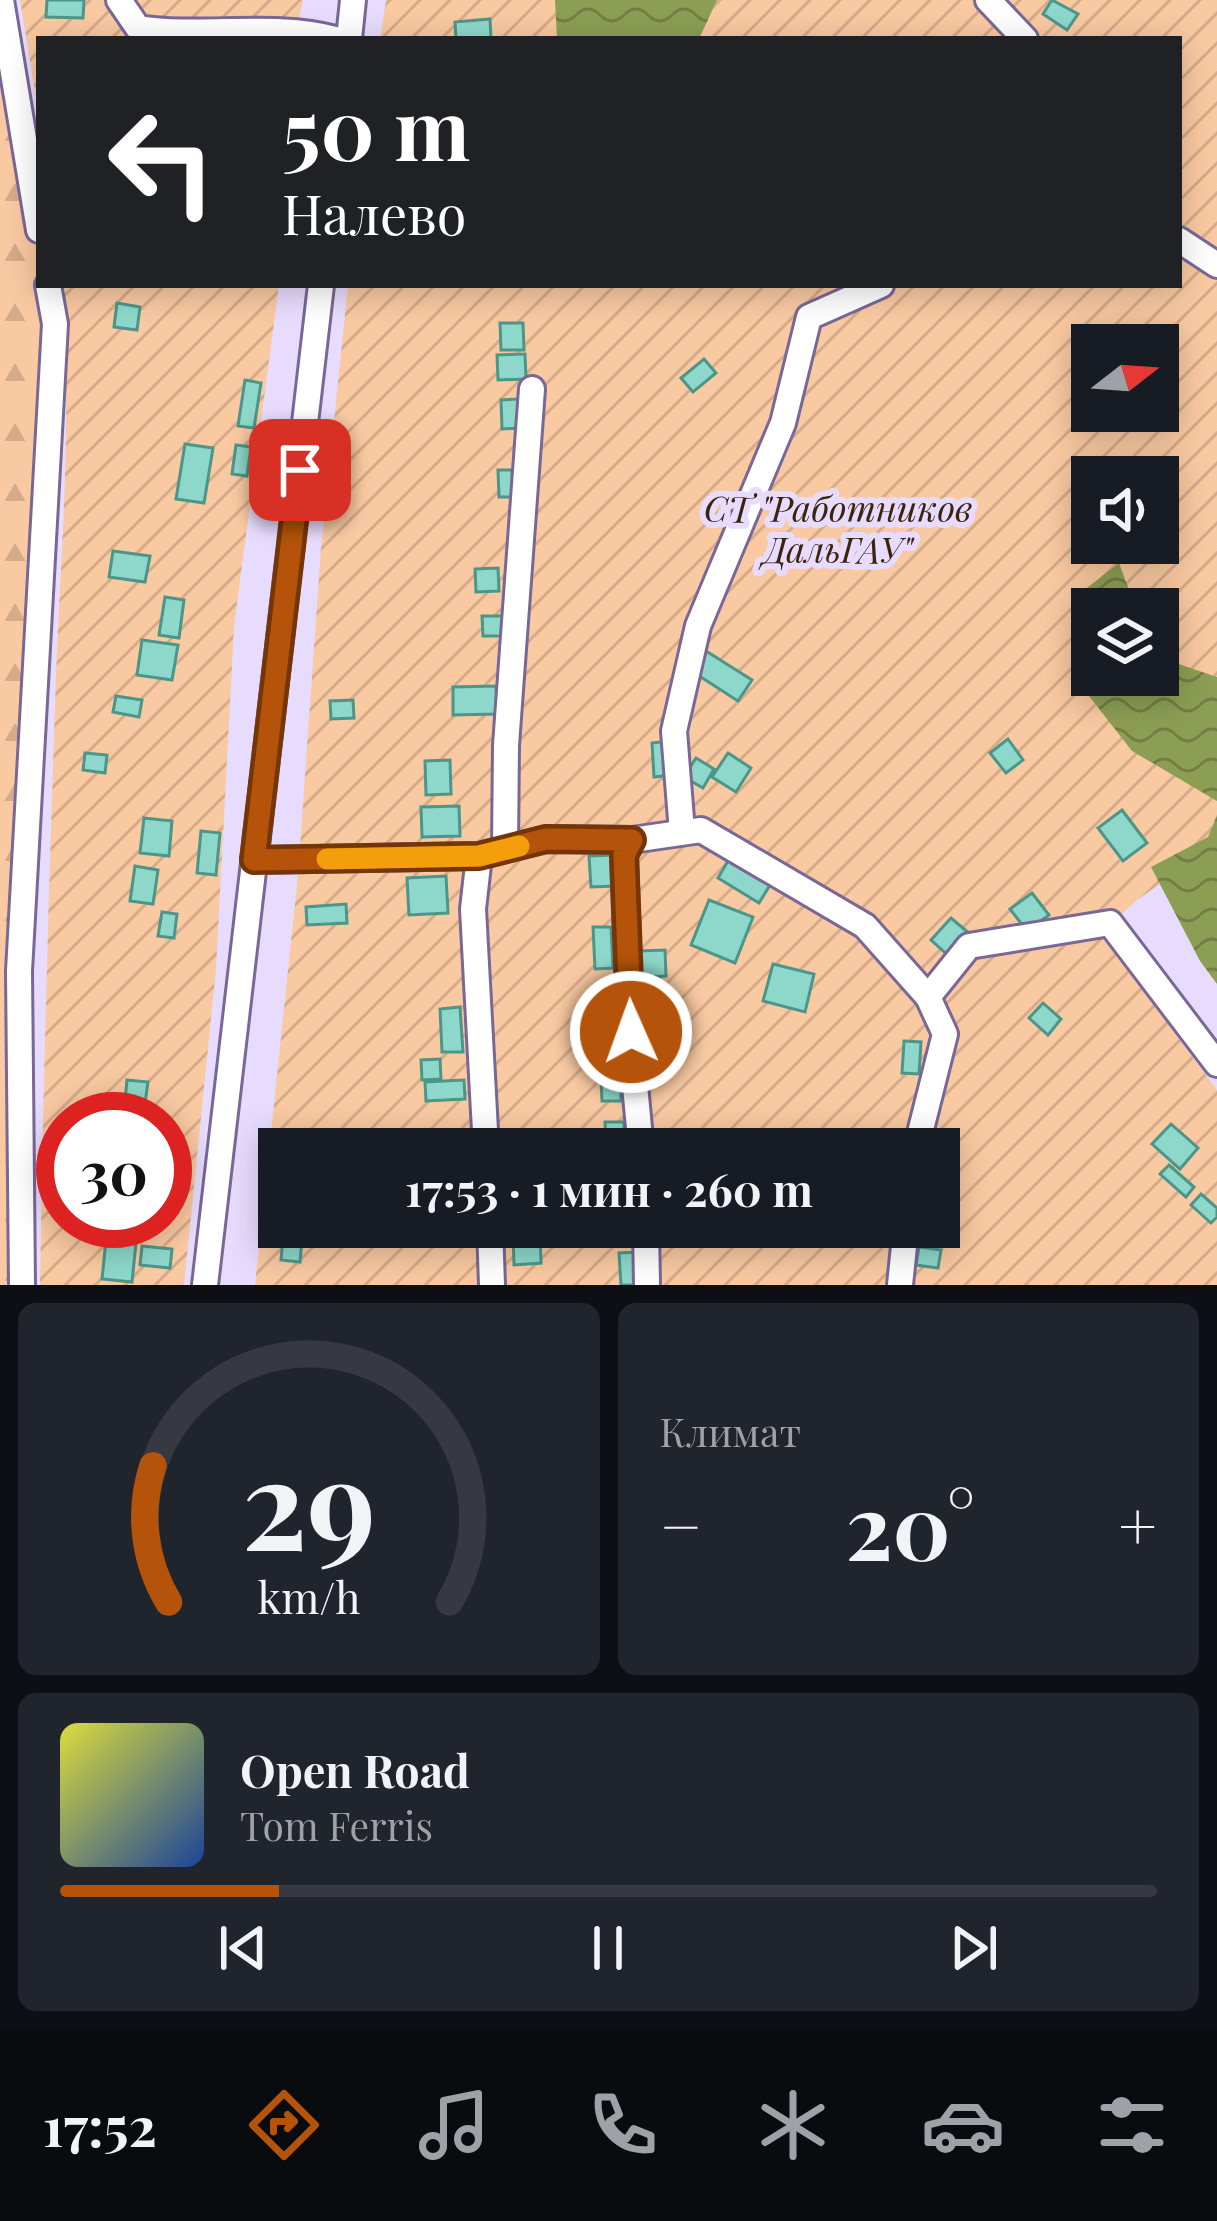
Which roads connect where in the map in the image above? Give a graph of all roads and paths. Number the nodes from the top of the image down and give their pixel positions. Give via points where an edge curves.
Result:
1 (1, 0) edge
2 (119, 0) edge
3 (352, 0) edge
4 (988, 0) edge
5 (324, 36) edge
6 (349, 36) edge
7 (1022, 36) edge
8 (36, 212) edge
9 (1182, 242) edge
10 (1217, 265) edge
11 (49, 288) edge
12 (321, 288) edge
13 (873, 288) edge
14 (532, 389) dead end
15 (682, 832) junction
16 (632, 840) junction
17 (506, 849) junction
18 (479, 856) junction
19 (254, 860) junction
20 (928, 997) junction
21 (1217, 1064) edge
22 (485, 1128) edge
23 (639, 1128) edge
24 (921, 1128) edge
25 (491, 1248) edge
26 (646, 1248) edge
27 (904, 1248) edge
28 (22, 1285) edge
29 (205, 1285) edge
30 (492, 1285) edge
31 (647, 1285) edge
32 (900, 1285) edge

1 - 8 street
2 - 5 street via 138,28
3 - 6 street
4 - 7 street
9 - 10 street
11 - 28 street via 55,325 20,971
12 - 19 street
13 - 15 street via 809,316 783,423 698,626 674,731
14 - 17 street
15 - 16 street
15 - 20 street via 701,830 865,926
16 - 17 street via 546,839
16 - 23 street via 624,855
17 - 18 street
18 - 19 street
18 - 22 street via 473,908
19 - 29 street
20 - 21 street via 969,946 1110,923
20 - 24 street via 945,1034
25 - 30 street
26 - 31 street
27 - 32 street

